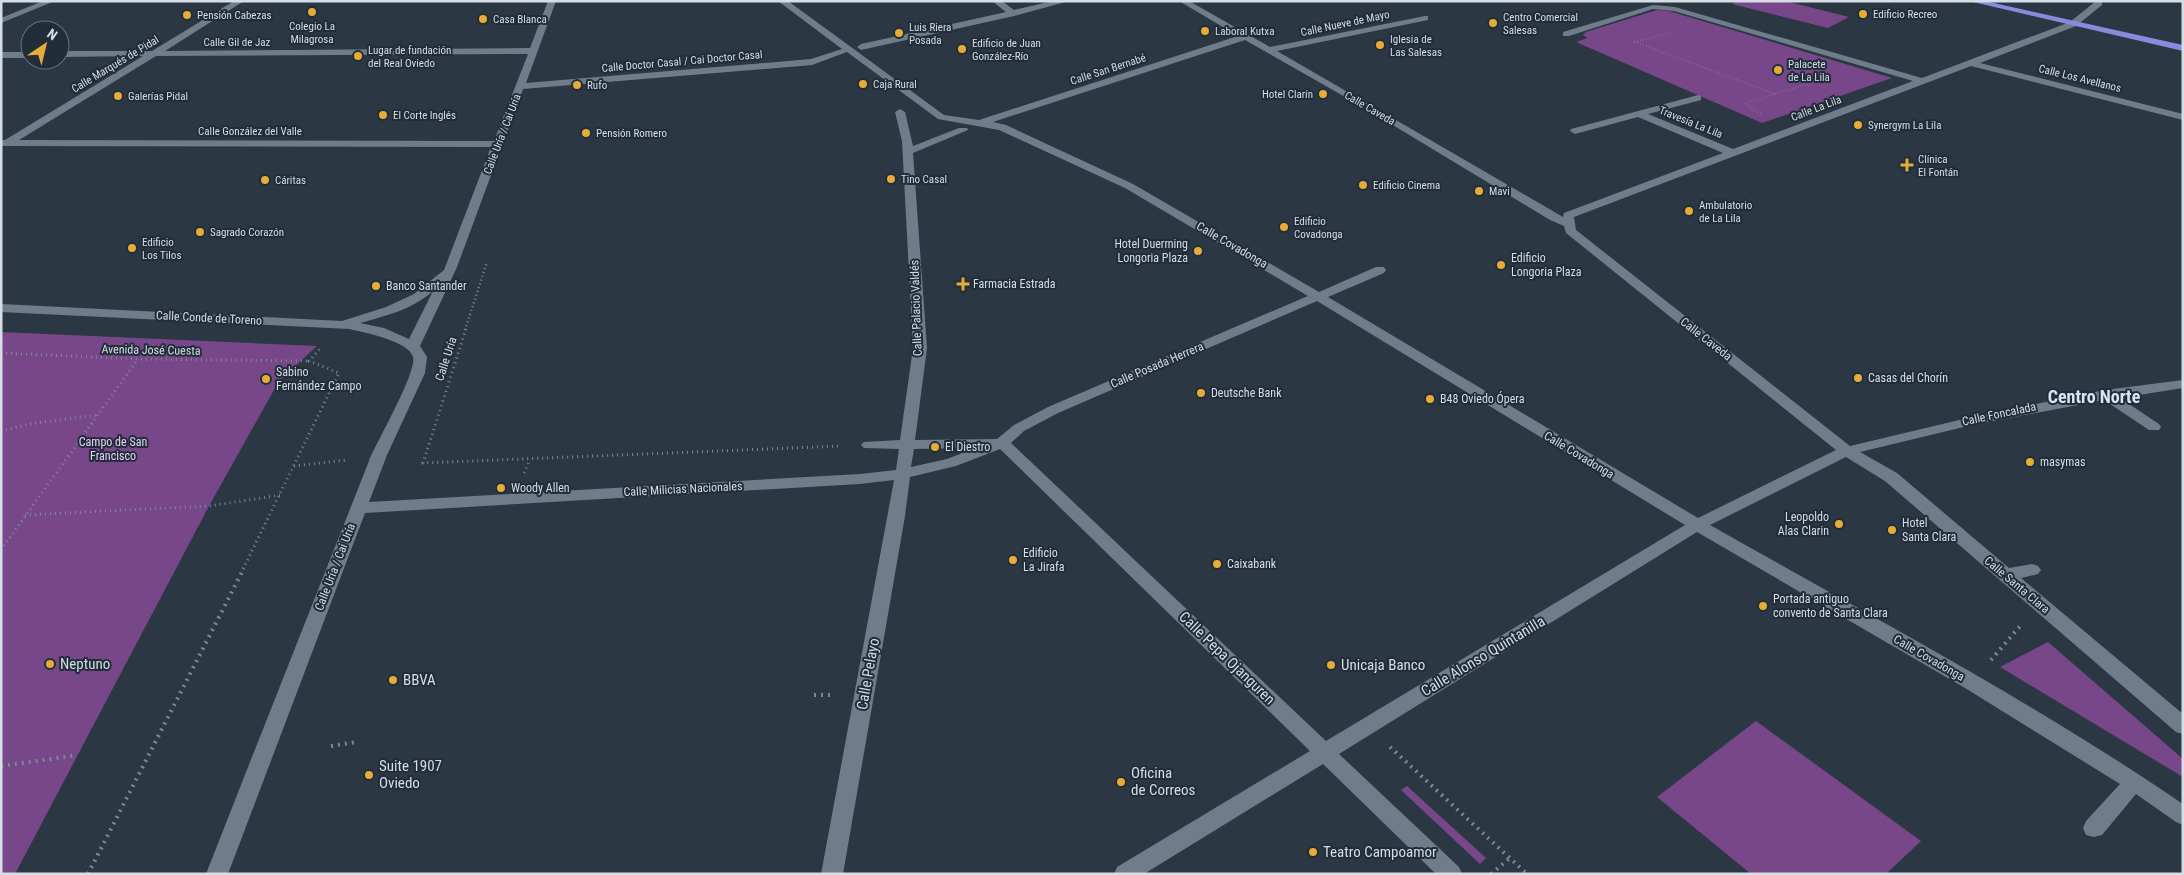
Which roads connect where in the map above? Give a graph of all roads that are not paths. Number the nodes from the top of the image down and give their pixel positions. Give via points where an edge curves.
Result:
1 (51, 1) edge
2 (240, 1) edge
3 (552, 1) edge
4 (782, 1) edge
5 (996, 1) edge
6 (1065, 1) edge
7 (1183, 1) edge
8 (1973, 1) edge
9 (2099, 3) dead end
10 (1414, 12) dead end
11 (1014, 14) junction
12 (1, 21) edge
13 (2073, 24) junction
14 (1566, 34) dead end
15 (1244, 37) junction
16 (861, 47) dead end
17 (2183, 48) edge
18 (534, 51) junction
19 (843, 52) dead end
20 (1272, 52) junction
21 (20, 54) edge
22 (70, 54) edge
23 (153, 54) junction
24 (1853, 54) dead end
25 (1, 55) edge
26 (1970, 63) junction
27 (1934, 77) junction
28 (1922, 81) junction
29 (520, 86) junction
30 (1698, 98) dead end
31 (900, 112) dead end
32 (1639, 114) junction
33 (2183, 118) edge
34 (980, 124) junction
35 (963, 126) junction
36 (1575, 131) dead end
37 (261, 135) dead end
38 (250, 143) junction
39 (3, 144) edge
40 (498, 144) junction
41 (907, 146) junction
42 (1733, 153) junction
43 (1568, 215) junction
44 (451, 267) junction
45 (1380, 270) dead end
46 (1311, 300) junction
47 (1, 308) edge
48 (340, 324) junction
49 (413, 346) junction
50 (2183, 384) edge
51 (2105, 394) junction
52 (2154, 427) dead end
53 (1002, 443) junction
54 (907, 444) junction
55 (869, 445) road end
56 (1847, 451) junction
57 (902, 474) junction
58 (358, 508) junction
59 (1697, 525) junction
60 (2032, 570) dead end
61 (2005, 575) junction
62 (2183, 726) edge
63 (1325, 752) junction
64 (2134, 782) junction
65 (2183, 816) edge
66 (2094, 828) dead end
67 (217, 874) edge
68 (832, 874) edge
69 (1125, 874) edge
70 (1451, 874) edge

1 - 12 street
2 - 23 street, Calle Marqués de Pidal
3 - 18 street, Calle Uría / Cai Uría
4 - 35 street, Calle Covadonga via 941,117
5 - 11 street
6 - 11 street
7 - 15 street
8 - 13 highway
9 - 13 street, Calle La Lila
10 - 20 street, Calle Nueve de Mayo via 1426,18
11 - 16 street
13 - 17 highway
13 - 26 street, Calle La Lila
14 - 28 street via 1653,7 1675,9
15 - 20 street
15 - 34 street, Calle San Bernabé
18 - 23 street, Calle Gil de Jaz
18 - 29 street, Calle Uría / Cai Uría
19 - 29 street, Calle Doctor Casal / Cai Doctor Casal via 812,62
20 - 43 street, Calle Caveda via 1554,218
21 - 25 street
22 - 23 street, Calle Gil de Jaz
23 - 39 street, Calle Marqués de Pidal
24 - 27 street
26 - 27 street, Calle La Lila
26 - 33 street, Calle Los Avellanos
27 - 28 street, Calle La Lila
28 - 42 street, Calle La Lila
29 - 40 street, Calle Uría / Cai Uría
30 - 32 street, Travesía La Lila
31 - 41 street, Calle Palacio Valdés
32 - 36 street, Travesía La Lila
32 - 42 street, Travesía La Lila
34 - 35 street, Calle Covadonga
34 - 46 street, Calle Covadonga via 1002,127 1123,182
35 - 41 street
37 - 38 street
38 - 39 street, Calle González del Valle
38 - 40 street, Calle González del Valle
40 - 44 street, Calle Uría / Cai Uría
41 - 54 street, Calle Palacio Valdés via 920,348
42 - 43 street, Calle La Lila via 1635,190 1609,189
43 - 56 street, Calle Caveda via 1570,231
44 - 48 street, Calle Uría / Cai Uría via 419,297 391,310
44 - 49 street, Calle Uría / Cai Uría
45 - 46 street, Calle Posada Herrera
46 - 53 street, Calle Posada Herrera via 1053,410 1019,428
46 - 59 street, Calle Covadonga
47 - 48 street, Calle Conde de Toreno
48 - 49 street, Calle Conde de Toreno via 379,331
49 - 58 street, Calle Uría / Cai Uría via 420,356 418,373
50 - 51 street, Calle Foncalada
51 - 52 street
51 - 56 street, Calle Foncalada via 1963,422
53 - 54 street
53 - 57 street, Calle Milicias Nacionales via 951,463
53 - 63 street, Calle Pepa Ojanguren
54 - 55 street
54 - 57 street, Calle Palacio Valdés
56 - 59 street, Calle Alonso Quintanilla
56 - 61 street, Calle Santa Clara via 1891,477
57 - 58 street, Calle Milicias Nacionales via 860,480
57 - 68 street, Calle Pelayo
58 - 67 street, Calle Uría / Cai Uría
59 - 63 street, Calle Alonso Quintanilla
59 - 64 street, Calle Covadonga via 1972,683
60 - 61 street
61 - 62 street, Calle Santa Clara
63 - 69 street, Calle Alonso Quintanilla
63 - 70 street, Calle Pepa Ojanguren
64 - 65 street, Calle Covadonga
64 - 66 street

